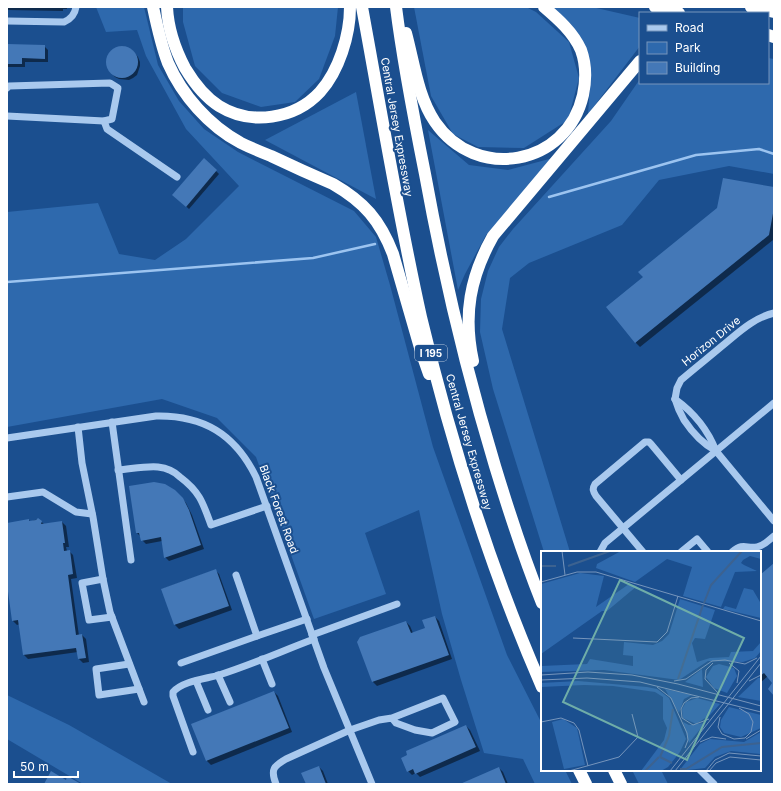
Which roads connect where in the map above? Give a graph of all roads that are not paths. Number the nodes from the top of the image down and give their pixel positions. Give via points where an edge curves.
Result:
1 (76, 7) edge
2 (153, 7) edge
3 (167, 7) edge
4 (350, 7) edge
5 (362, 7) edge
6 (396, 7) edge
7 (400, 7) edge
8 (544, 7) edge
9 (655, 7) edge
10 (751, 7) edge
11 (676, 12) edge
12 (774, 12) edge
13 (7, 21) edge
14 (639, 62) edge
15 (7, 88) edge
16 (7, 116) edge
17 (104, 121) junction
18 (177, 177) dead end
19 (774, 313) edge
20 (774, 403) edge
21 (112, 422) junction
22 (78, 428) junction
23 (7, 438) edge
24 (716, 451) junction
25 (118, 470) junction
26 (681, 480) junction
27 (501, 485) junction
28 (469, 493) junction
29 (7, 497) edge
30 (267, 506) junction
31 (92, 514) junction
32 (774, 521) edge
33 (623, 529) junction
34 (774, 536) edge
35 (601, 551) edge
36 (642, 551) edge
37 (681, 551) edge
38 (707, 551) edge
39 (733, 551) edge
40 (131, 560) dead end
41 (236, 575) dead end
42 (103, 579) junction
43 (541, 600) edge
44 (397, 604) dead end
45 (112, 617) junction
46 (307, 619) junction
47 (257, 636) junction
48 (313, 637) junction
49 (262, 659) junction
50 (181, 663) dead end
51 (129, 664) junction
52 (218, 675) junction
53 (196, 681) junction
54 (272, 684) dead end
55 (541, 685) edge
56 (139, 689) junction
57 (144, 702) dead end
58 (230, 702) dead end
59 (208, 710) dead end
60 (392, 718) junction
61 (350, 730) junction
62 (193, 752) dead end
63 (580, 771) edge
64 (614, 771) edge
65 (701, 771) edge
66 (276, 784) edge
67 (371, 784) edge
68 (586, 784) edge
69 (621, 784) edge
70 (714, 784) edge

1 - 13 street via 75,14 64,22
2 - 28 highway via 161,44 169,63 198,109 240,143 345,191 359,201 381,227 393,254 421,350
3 - 4 highway via 176,49 199,88 207,97 232,112 260,118 286,114 310,101 320,92 337,64 343,48
5 - 28 highway, Central Jersey Expressway / I 195 via 403,231 422,318
6 - 27 highway, Central Jersey Expressway / I 195 via 443,268 474,396
7 - 8 highway via 419,84 435,121 447,136 473,153 512,159 538,152 559,138 576,116 584,89 584,64 576,40
9 - 11 highway
10 - 12 highway
14 - 27 highway via 493,236 477,268 469,301 469,339
15 - 17 street via 110,83 118,88 112,119
16 - 17 street
17 - 18 street via 107,129
19 - 24 street, Horizon Drive via 756,319 745,327 681,380 677,388 675,399 692,413 712,440
20 - 24 street
21 - 22 street, Black Forest Road
21 - 25 street
21 - 30 street, Black Forest Road via 170,415 199,421 211,427 243,454 250,464
22 - 23 street, Black Forest Road
22 - 31 street
24 - 26 street
24 - 32 street
25 - 30 street via 150,467 172,470 195,490 211,525
25 - 40 street
26 - 33 street
26 - 33 street via 651,444 645,442 595,484 593,492
27 - 43 highway, Central Jersey Expressway / I 195
28 - 55 highway, Central Jersey Expressway / I 195 via 510,609
29 - 31 street via 44,492 76,512
30 - 46 street, Black Forest Road
31 - 42 street
33 - 35 street
33 - 36 street
34 - 39 street via 758,547 742,546
37 - 38 street via 697,539
41 - 47 street
42 - 45 street
42 - 45 street via 82,583 89,620
44 - 48 street
45 - 51 street
46 - 47 street
46 - 48 street, Black Forest Road
47 - 50 street
48 - 49 street
48 - 61 street, Black Forest Road
49 - 52 street
49 - 54 street
51 - 56 street
51 - 56 street via 96,669 99,695
52 - 53 street
52 - 58 street
53 - 59 street
53 - 62 street via 173,692
56 - 57 street
60 - 60 street via 396,723 432,733 455,722 443,698
60 - 61 street
61 - 66 street via 277,764 273,773
61 - 67 street, Black Forest Road
63 - 68 highway
64 - 69 highway
65 - 70 street

